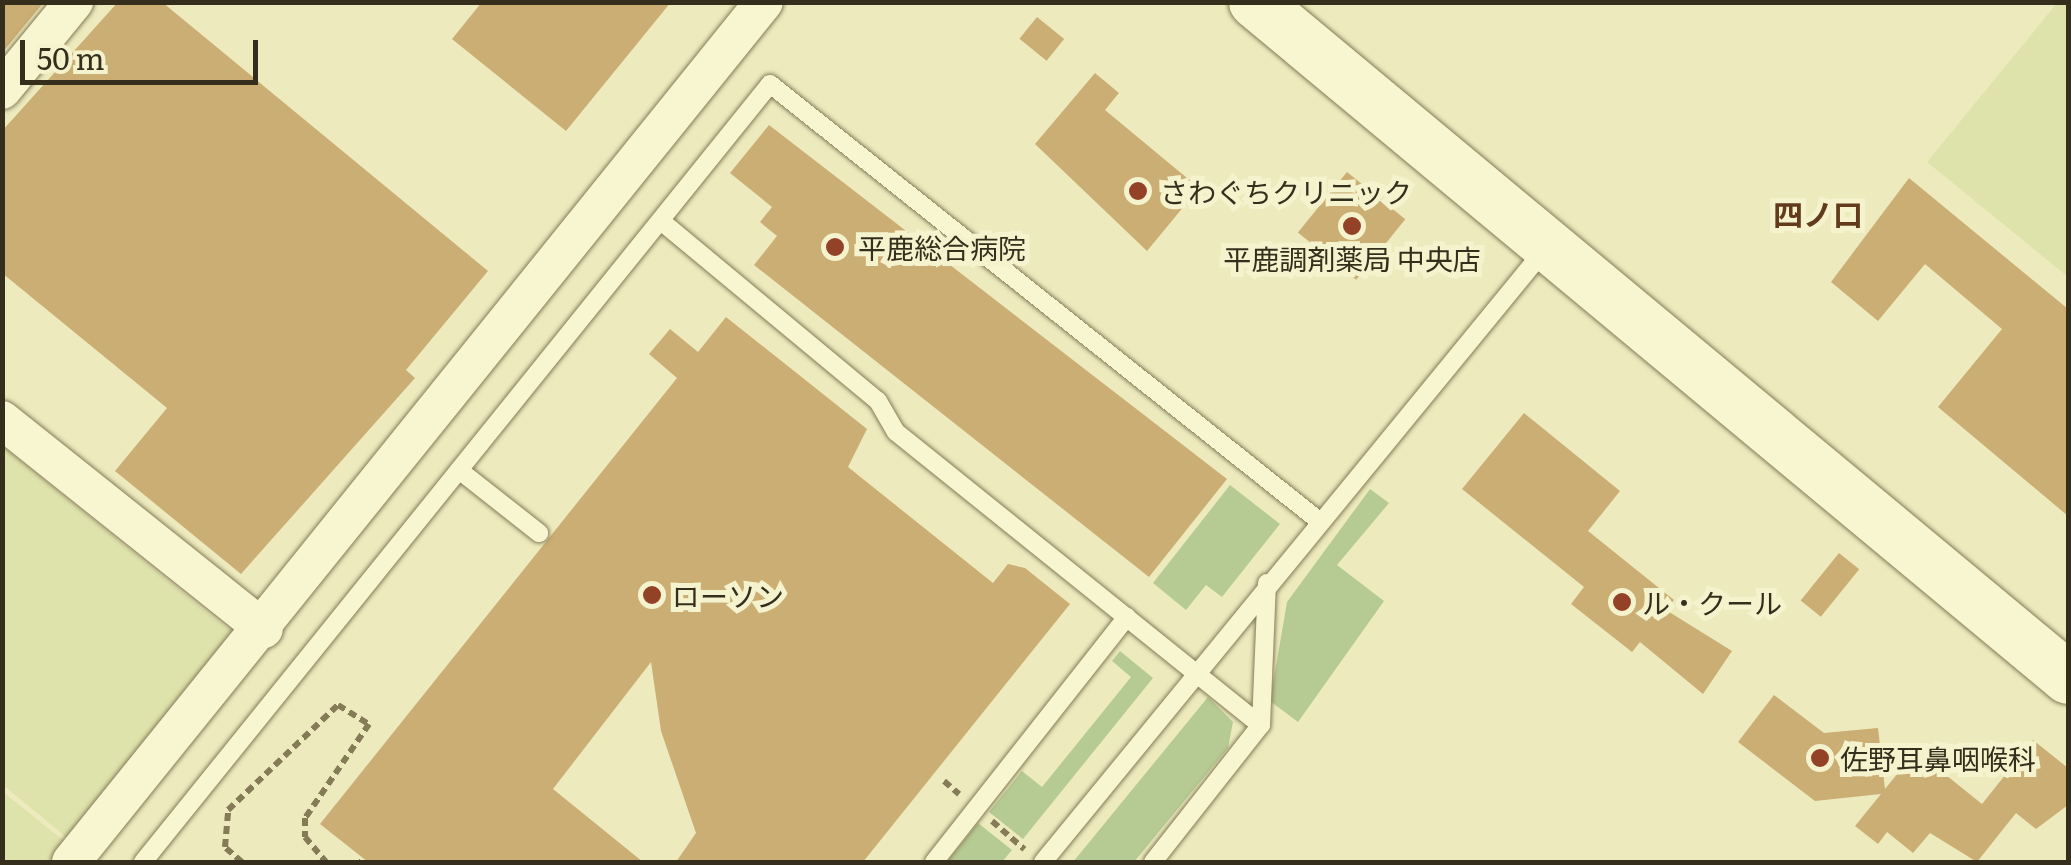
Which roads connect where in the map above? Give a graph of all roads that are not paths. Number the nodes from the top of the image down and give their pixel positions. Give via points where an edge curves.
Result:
1 (74, 2) edge
2 (764, 2) edge
3 (1254, 2) edge
4 (2, 90) edge
5 (661, 221) junction
6 (1546, 248) junction
7 (2, 420) edge
8 (459, 470) junction
9 (1318, 520) junction
10 (539, 533) dead end
11 (1267, 583) junction
12 (1127, 617) junction
13 (264, 630) junction
14 (1197, 670) junction
15 (1263, 677) junction
16 (2068, 678) edge
17 (1223, 692) junction
18 (1261, 725) junction
19 (71, 862) edge
20 (143, 862) edge
21 (934, 862) edge
22 (1043, 862) edge
23 (1153, 862) edge

1 - 4 street
2 - 13 street
3 - 6 street
5 - 8 lane
5 - 9 lane via 770,84
5 - 12 lane via 878,401 896,432
6 - 9 lane
6 - 16 street
7 - 13 street
8 - 10 lane
8 - 20 lane
9 - 11 lane
11 - 14 lane
11 - 15 lane
12 - 14 lane
12 - 21 lane
13 - 19 street
14 - 17 lane
14 - 22 lane
15 - 17 lane via 1250,694
15 - 18 lane
17 - 18 lane
18 - 23 lane

